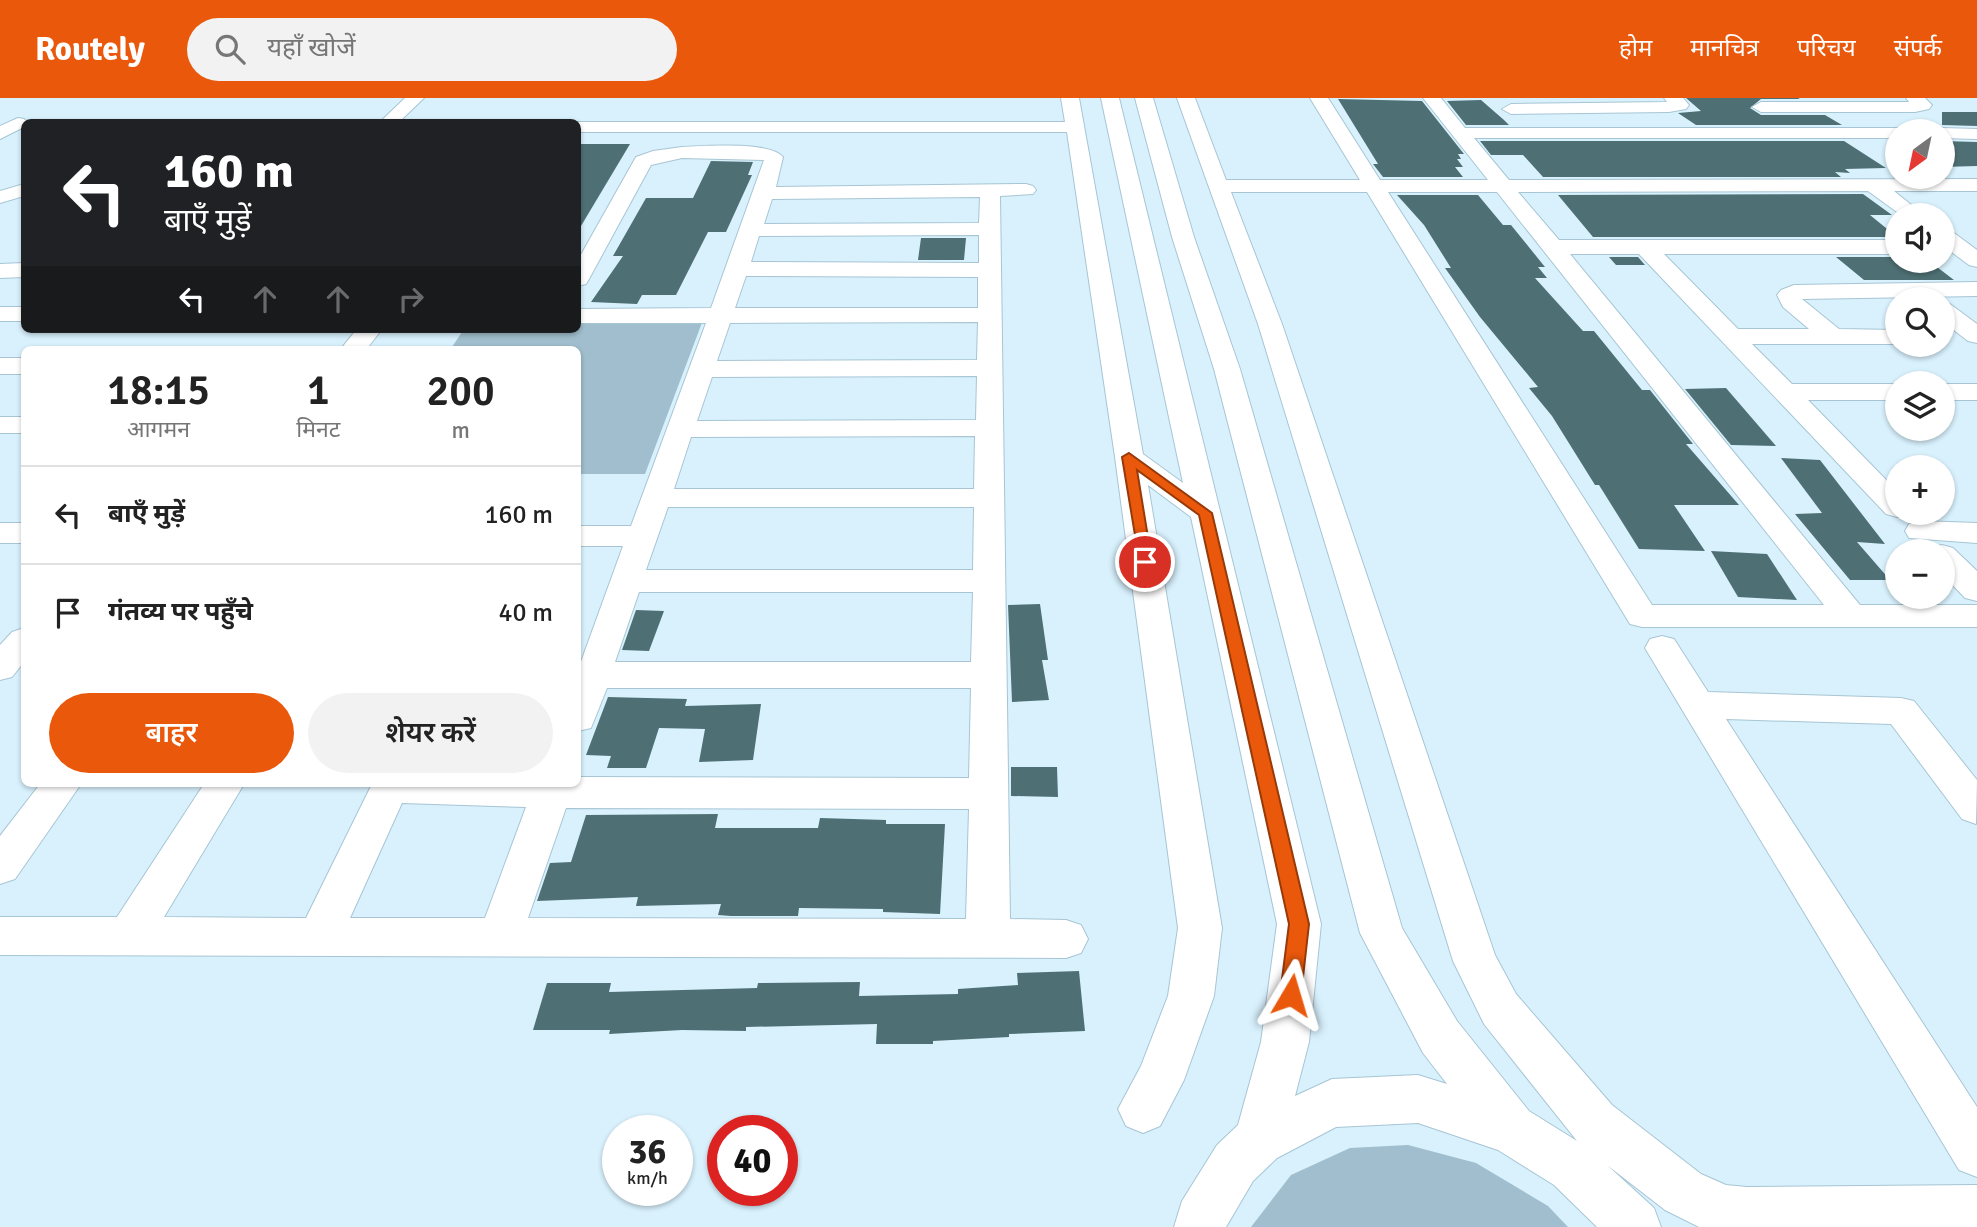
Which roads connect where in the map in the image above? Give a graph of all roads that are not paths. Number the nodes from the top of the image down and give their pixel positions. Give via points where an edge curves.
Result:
1 (415, 98) edge
2 (1144, 98) edge
3 (1186, 98) edge
4 (1319, 98) edge
5 (1432, 98) edge
6 (1673, 98) edge
7 (1915, 98) edge
8 (1110, 102) edge
9 (1575, 103) edge
10 (1754, 103) edge
11 (1820, 103) edge
12 (1506, 104) edge
13 (1072, 112) edge
14 (392, 119) edge
15 (0, 122) edge
16 (581, 127) edge
17 (1460, 133) junction
18 (1534, 133) junction
19 (1798, 133) junction
20 (1885, 133) edge
21 (0, 134) edge
22 (1955, 134) edge
23 (1977, 134) edge
24 (1157, 143) junction
25 (1185, 171) dead end
26 (1503, 185) junction
27 (1872, 185) junction
28 (1977, 185) edge
29 (1372, 186) junction
30 (990, 190) junction
31 (1026, 190) dead end
32 (21, 192) edge
33 (1207, 192) junction
34 (764, 193) junction
35 (1897, 203) edge
36 (4, 206) edge
37 (990, 229) junction
38 (751, 230) junction
39 (1184, 237) junction
40 (1552, 247) junction
41 (1645, 247) junction
42 (1885, 247) edge
43 (737, 269) junction
44 (21, 270) edge
45 (990, 270) junction
46 (0, 271) edge
47 (581, 274) edge
48 (1977, 289) edge
49 (1955, 291) edge
50 (1885, 293) edge
51 (0, 314) edge
52 (21, 314) edge
53 (989, 315) junction
54 (581, 316) edge
55 (720, 317) junction
56 (1955, 319) edge
57 (1731, 336) junction
58 (1832, 337) junction
59 (1885, 337) edge
60 (1955, 337) edge
61 (1977, 337) edge
62 (1248, 347) junction
63 (0, 366) edge
64 (21, 366) edge
65 (989, 368) junction
66 (702, 369) junction
67 (1786, 392) junction
68 (1885, 392) edge
69 (1955, 392) edge
70 (1977, 392) edge
71 (0, 425) edge
72 (21, 425) edge
73 (989, 428) junction
74 (681, 429) junction
75 (1129, 457) junction
76 (1885, 495) edge
77 (656, 498) junction
78 (989, 499) junction
79 (1205, 513) junction
80 (0, 533) edge
81 (21, 533) edge
82 (1977, 533) edge
83 (581, 536) edge
84 (643, 536) junction
85 (1926, 538) edge
86 (989, 581) junction
87 (626, 582) junction
88 (1977, 590) edge
89 (1852, 616) junction
90 (1977, 616) edge
91 (21, 643) edge
92 (1662, 648) dead end
93 (0, 667) edge
94 (989, 675) junction
95 (593, 676) junction
96 (1698, 705) junction
97 (581, 710) edge
98 (60, 787) edge
99 (223, 787) edge
100 (390, 787) edge
101 (472, 787) edge
102 (553, 788) edge
103 (989, 794) junction
104 (1976, 808) edge
105 (0, 867) edge
106 (0, 936) edge
107 (128, 937) junction
108 (318, 937) junction
109 (499, 937) junction
110 (988, 939) junction
111 (1066, 939) dead end
112 (1143, 1109) dead end
113 (1511, 1129) junction
114 (1259, 1140) junction
115 (1977, 1152) edge
116 (1977, 1210) edge
117 (1638, 1224) edge
118 (1197, 1225) edge

1 - 14 street
2 - 24 street
3 - 33 street
4 - 29 street
5 - 17 street
6 - 9 street via 1680,105
7 - 11 street via 1923,105
8 - 79 street
9 - 12 street
10 - 11 street
10 - 19 street
12 - 18 street
13 - 16 street
13 - 75 street
15 - 21 street via 18,123
17 - 18 street
17 - 26 street
18 - 19 street
19 - 20 street
22 - 23 street
24 - 25 street
24 - 39 street
26 - 27 street
26 - 29 street
26 - 40 street
27 - 28 street
27 - 35 street
29 - 33 street
29 - 89 street via 1642,615
30 - 31 street
30 - 34 street
30 - 37 street
32 - 36 street
33 - 39 street
33 - 62 street
34 - 38 street
34 - 47 street via 775,160 770,154 668,153 649,157
37 - 38 street
37 - 45 street
38 - 43 street
39 - 62 street
40 - 41 street
40 - 89 street
41 - 42 street
41 - 57 street
43 - 45 street
43 - 55 street
44 - 46 street
45 - 53 street
48 - 49 street
50 - 58 street via 1789,295 1791,302
51 - 52 street
53 - 55 street
53 - 65 street
54 - 55 street
55 - 66 street
56 - 61 street
57 - 58 street
57 - 67 street
58 - 59 street
60 - 61 street
62 - 113 street via 1382,933 1440,1037
62 - 116 street via 1475,961 1500,1009 1594,1123 1684,1192 1723,1211
63 - 64 street
65 - 66 street
65 - 73 street
66 - 74 street
67 - 68 street
67 - 76 street
69 - 70 street
71 - 72 street
73 - 74 street
73 - 78 street
74 - 77 street
75 - 79 street
75 - 112 street via 1200,928 1191,996 1160,1080
77 - 78 street
77 - 84 street
78 - 86 street
79 - 114 street via 1299,924 1285,1042
80 - 81 street
82 - 85 street
83 - 84 street
84 - 87 street
85 - 88 street
86 - 87 street
86 - 94 street
87 - 95 street
89 - 90 street
91 - 93 street
92 - 96 street
94 - 95 street
94 - 103 street
95 - 97 street
96 - 104 street via 1901,711
96 - 115 street
98 - 105 street
99 - 107 street
100 - 108 street
101 - 102 street
102 - 103 street
102 - 109 street
103 - 110 street
106 - 107 street
107 - 108 street
108 - 109 street
109 - 110 street
110 - 111 street
113 - 114 street via 1418,1099 1394,1100 1332,1103
113 - 117 street via 1572,1167
114 - 118 street via 1235,1163

